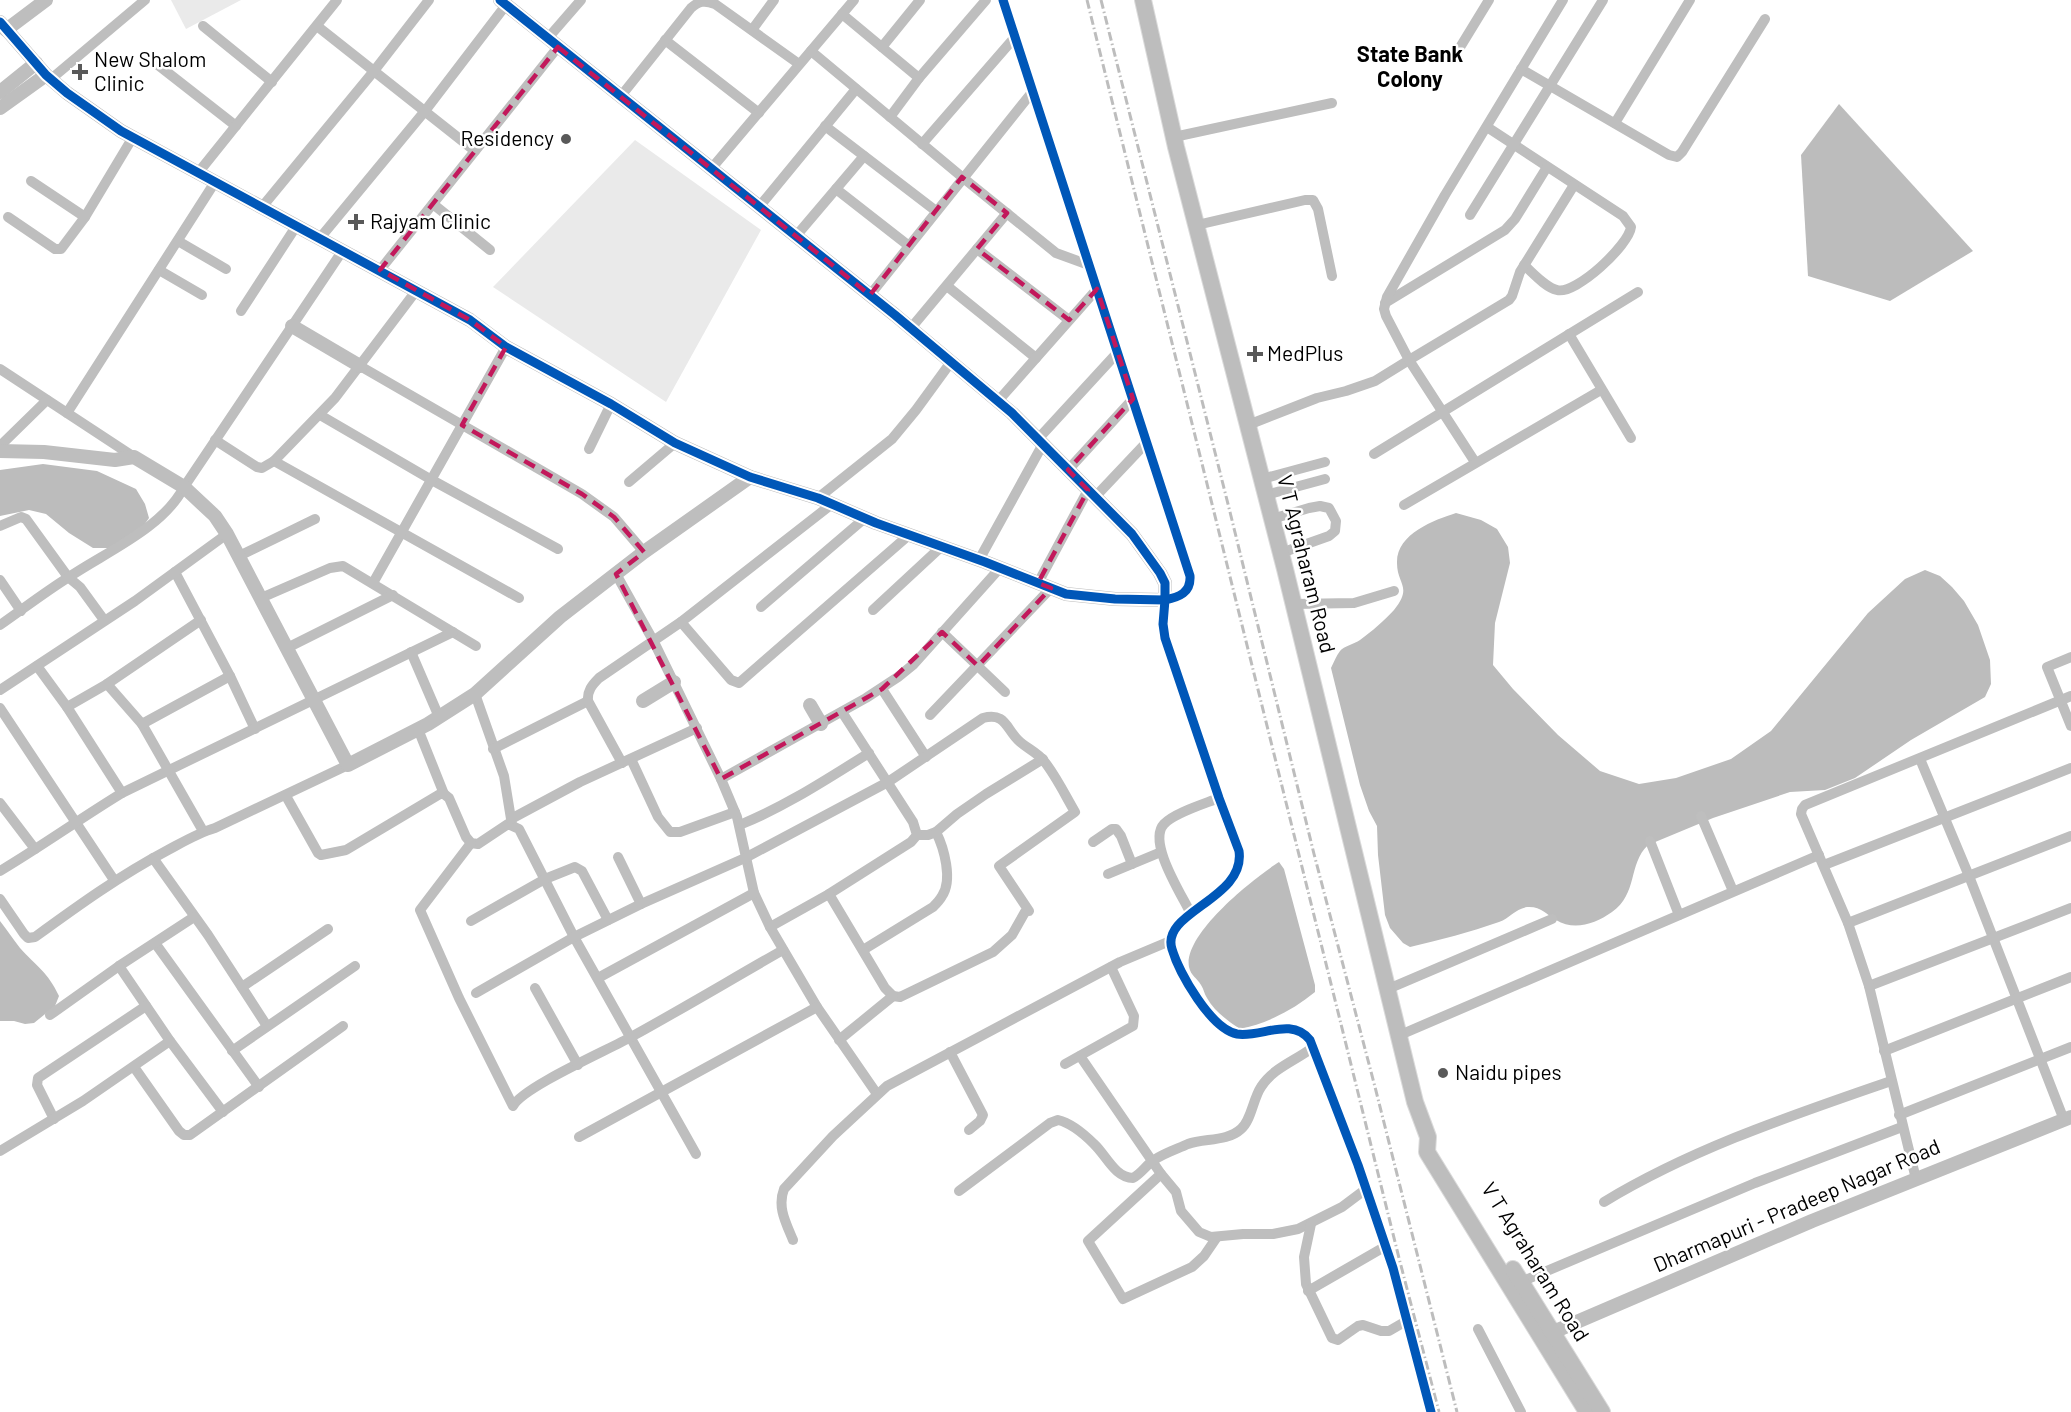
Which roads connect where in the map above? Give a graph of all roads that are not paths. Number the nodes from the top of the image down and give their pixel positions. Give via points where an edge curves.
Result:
1 (46, 0) edge
2 (145, 0) edge
3 (337, 0) edge
4 (429, 0) edge
5 (581, 0) edge
6 (774, 0) edge
7 (920, 0) edge
8 (986, 0) edge
9 (1003, 0) edge
10 (1143, 0) edge
11 (1489, 0) edge
12 (1563, 0) edge
13 (1603, 0) edge
14 (1690, 0) edge
15 (851, 1) edge
16 (503, 3) edge
17 (842, 14) junction
18 (1765, 19) dead end
19 (3, 26) edge
20 (203, 26) dead end
21 (316, 26) junction
22 (752, 30) junction
23 (1015, 37) junction
24 (665, 40) junction
25 (553, 43) junction
26 (882, 47) junction
27 (1459, 49) dead end
28 (811, 51) junction
29 (36, 63) junction
30 (799, 64) junction
31 (158, 65) dead end
32 (1521, 69) junction
33 (374, 71) junction
34 (48, 77) junction
35 (919, 78) junction
36 (272, 82) junction
37 (1551, 87) junction
38 (856, 89) junction
39 (1033, 91) junction
40 (0, 92) edge
41 (621, 96) junction
42 (1332, 103) dead end
43 (0, 108) edge
44 (425, 111) junction
45 (759, 113) junction
46 (890, 117) junction
47 (1615, 123) junction
48 (236, 126) junction
49 (825, 126) junction
50 (1486, 127) junction
51 (1174, 137) junction
52 (133, 138) junction
53 (922, 144) junction
54 (1514, 145) junction
55 (476, 151) junction
56 (864, 156) junction
57 (1547, 167) junction
58 (711, 169) junction
59 (198, 173) junction
60 (962, 177) junction
61 (31, 181) dead end
62 (216, 182) junction
63 (1574, 185) junction
64 (836, 189) junction
65 (433, 204) junction
66 (262, 207) junction
67 (759, 207) junction
68 (936, 211) junction
69 (1007, 213) junction
70 (1470, 215) dead end
71 (8, 217) dead end
72 (85, 217) junction
73 (297, 225) junction
74 (1197, 225) junction
75 (796, 236) junction
76 (320, 238) junction
77 (178, 241) junction
78 (909, 246) junction
79 (977, 249) junction
80 (343, 250) junction
81 (490, 250) dead end
82 (1524, 265) junction
83 (1089, 266) junction
84 (226, 269) dead end
85 (159, 270) junction
86 (380, 270) junction
87 (1332, 276) dead end
88 (946, 286) junction
89 (1097, 289) junction
90 (417, 291) junction
91 (1638, 292) dead end
92 (202, 295) dead end
93 (870, 295) junction
94 (1384, 303) junction
95 (241, 310) dead end
96 (1069, 320) junction
97 (292, 326) junction
98 (912, 328) junction
99 (1569, 334) junction
100 (506, 347) junction
101 (1118, 352) junction
102 (1035, 358) junction
103 (1409, 360) junction
104 (951, 362) junction
105 (360, 366) junction
106 (0, 369) edge
107 (1601, 390) junction
108 (1133, 399) junction
109 (47, 400) junction
110 (998, 401) junction
111 (611, 404) junction
112 (1442, 411) junction
113 (67, 413) junction
114 (320, 415) junction
115 (462, 425) junction
116 (1248, 425) junction
117 (1631, 438) dead end
118 (215, 440) junction
119 (1040, 442) junction
120 (1147, 442) junction
121 (675, 443) junction
122 (0, 446) edge
123 (589, 449) dead end
124 (0, 451) edge
125 (1374, 454) dead end
126 (135, 457) junction
127 (274, 461) junction
128 (1325, 462) dead end
129 (1475, 462) junction
130 (1068, 470) junction
131 (750, 477) junction
132 (430, 479) junction
133 (1325, 479) dead end
134 (629, 483) dead end
135 (184, 487) junction
136 (1264, 487) junction
137 (1091, 493) junction
138 (818, 498) junction
139 (832, 504) junction
140 (1404, 505) dead end
141 (865, 518) junction
142 (315, 519) dead end
143 (1272, 519) junction
144 (0, 526) edge
145 (400, 531) junction
146 (227, 534) junction
147 (909, 535) junction
148 (942, 546) junction
149 (558, 549) dead end
150 (644, 552) junction
151 (1281, 553) junction
152 (238, 556) junction
153 (979, 560) junction
154 (1000, 568) junction
155 (175, 572) junction
156 (616, 574) junction
157 (68, 577) junction
158 (0, 580) edge
159 (373, 583) junction
160 (1044, 586) junction
161 (1394, 591) dead end
162 (393, 595) junction
163 (261, 598) junction
164 (519, 598) dead end
165 (1165, 600) junction
166 (1294, 604) junction
167 (762, 607) dead end
168 (873, 610) dead end
169 (21, 611) junction
170 (104, 620) junction
171 (201, 620) junction
172 (681, 622) junction
173 (0, 625) edge
174 (453, 632) junction
175 (942, 632) junction
176 (654, 642) junction
177 (476, 646) dead end
178 (287, 648) junction
179 (411, 652) junction
180 (2071, 657) edge
181 (37, 666) junction
182 (978, 666) junction
183 (230, 676) junction
184 (674, 682) junction
185 (107, 684) junction
186 (882, 689) junction
187 (0, 690) edge
188 (1005, 692) dead end
189 (474, 694) junction
190 (2066, 698) edge
191 (315, 700) junction
192 (588, 701) junction
193 (643, 701) dead end
194 (810, 705) dead end
195 (67, 707) junction
196 (0, 708) edge
197 (842, 712) junction
198 (930, 715) dead end
199 (439, 717) junction
200 (142, 724) junction
201 (821, 724) junction
202 (2071, 726) edge
203 (697, 728) junction
204 (255, 729) junction
205 (418, 729) junction
206 (493, 749) junction
207 (869, 753) junction
208 (926, 757) junction
209 (1042, 759) junction
210 (1920, 759) junction
211 (627, 761) junction
212 (348, 765) junction
213 (2071, 768) edge
214 (168, 771) junction
215 (721, 779) junction
216 (888, 782) junction
217 (122, 793) junction
218 (444, 794) junction
219 (286, 796) junction
220 (1219, 798) junction
221 (0, 803) edge
222 (735, 812) junction
223 (1701, 816) dead end
224 (1946, 817) junction
225 (75, 821) junction
226 (511, 822) junction
227 (742, 824) dead end
228 (202, 831) junction
229 (936, 832) junction
230 (917, 835) junction
231 (2071, 836) edge
232 (1650, 841) dead end
233 (1093, 842) dead end
234 (471, 843) junction
235 (35, 849) junction
236 (1161, 852) junction
237 (618, 856) dead end
238 (153, 858) junction
239 (745, 858) junction
240 (1822, 860) junction
241 (1132, 864) junction
242 (0, 871) edge
243 (1108, 873) dead end
244 (1969, 876) junction
245 (545, 879) junction
246 (114, 880) junction
247 (1733, 891) junction
248 (754, 893) junction
249 (829, 894) junction
250 (0, 899) edge
251 (641, 904) junction
252 (2071, 908) edge
253 (1191, 914) junction
254 (1679, 915) junction
255 (194, 917) junction
256 (1552, 919) dead end
257 (608, 920) junction
258 (471, 921) dead end
259 (1848, 923) junction
260 (770, 927) junction
261 (328, 929) dead end
262 (574, 937) junction
263 (1993, 939) junction
264 (1170, 940) junction
265 (155, 943) junction
266 (783, 950) junction
267 (862, 950) junction
268 (119, 966) junction
269 (355, 966) dead end
270 (1111, 967) junction
271 (2071, 977) edge
272 (598, 978) junction
273 (1869, 986) junction
274 (242, 987) junction
275 (535, 988) dead end
276 (1388, 989) junction
277 (476, 993) dead end
278 (893, 996) junction
279 (2016, 998) junction
280 (146, 1006) junction
281 (817, 1007) junction
282 (50, 1015) dead end
283 (267, 1026) junction
284 (343, 1026) dead end
285 (1400, 1035) junction
286 (631, 1037) junction
287 (839, 1040) junction
288 (170, 1041) junction
289 (1312, 1047) junction
290 (2071, 1047) edge
291 (232, 1051) junction
292 (1884, 1051) junction
293 (950, 1052) junction
294 (1080, 1056) junction
295 (2040, 1059) junction
296 (1065, 1064) dead end
297 (578, 1065) junction
298 (134, 1067) junction
299 (1891, 1081) junction
300 (259, 1087) junction
301 (661, 1093) junction
302 (877, 1094) junction
303 (224, 1112) junction
304 (1899, 1115) junction
305 (54, 1119) junction
306 (2067, 1119) edge
307 (1902, 1127) junction
308 (969, 1130) dead end
309 (579, 1137) dead end
310 (0, 1151) edge
311 (696, 1154) dead end
312 (1152, 1161) junction
313 (1161, 1174) junction
314 (1916, 1179) junction
315 (1366, 1189) junction
316 (958, 1191) dead end
317 (1604, 1202) dead end
318 (1311, 1224) junction
319 (1217, 1237) junction
320 (793, 1240) dead end
321 (1386, 1246) junction
322 (1515, 1284) junction
323 (1308, 1290) junction
324 (1408, 1320) junction
325 (1478, 1329) dead end
326 (1547, 1335) junction
327 (1582, 1410) edge
328 (1431, 1412) edge
329 (1521, 1412) edge
330 (1602, 1412) edge

1 - 19 street
2 - 34 street
3 - 21 street
4 - 33 street
5 - 25 street
6 - 22 street
7 - 26 street
8 - 35 street
9 - 23 street
10 - 51 main road, V T Agraharam Road
11 - 27 street
12 - 32 street
13 - 37 street
14 - 47 street
15 - 17 street
16 - 25 street
16 - 44 street
17 - 26 street
17 - 28 street
18 - 47 street via 1679,155 1669,155
19 - 29 street
20 - 36 street
21 - 33 street
21 - 36 street
22 - 24 street via 703,0 691,8
22 - 30 street
23 - 39 street
23 - 53 street
24 - 41 street
24 - 45 street
25 - 41 street
25 - 55 street
26 - 35 street
28 - 30 street
28 - 38 street
29 - 34 street
29 - 40 street
30 - 45 street
31 - 48 street
32 - 37 street
32 - 50 street
33 - 44 street
33 - 66 street
34 - 43 street
34 - 52 street
35 - 46 street
36 - 48 street
37 - 47 street
37 - 54 street
38 - 46 street
38 - 49 street
39 - 60 street
39 - 83 street
41 - 58 street
42 - 51 street
44 - 55 street
44 - 76 street
45 - 58 street
46 - 53 street
48 - 59 street
49 - 56 street
49 - 67 street
50 - 54 street
50 - 94 street
51 - 74 main road, V T Agraharam Road
52 - 59 street
52 - 72 street
53 - 60 street
54 - 57 street
54 - 70 street
55 - 65 street
56 - 64 street
56 - 68 street
57 - 63 street
57 - 94 street via 1505,230
58 - 67 street
59 - 62 street
60 - 68 street
60 - 69 street
61 - 72 street
62 - 66 street
62 - 77 street
63 - 82 street
63 - 82 street via 1627,219 1631,232 1618,251 1565,290 1549,286
64 - 75 street
64 - 78 street
65 - 81 street
65 - 86 street
66 - 73 street
67 - 75 street
68 - 78 street
69 - 79 street
69 - 83 street via 1056,252
71 - 72 street via 57,250 66,245
73 - 76 street
73 - 95 street
74 - 87 street via 1313,200
74 - 116 main road, V T Agraharam Road
75 - 93 street
76 - 80 street
77 - 84 street
77 - 85 street
78 - 93 street
79 - 88 street
79 - 96 street
80 - 86 street
80 - 97 street
82 - 103 street via 1509,300
83 - 89 street
85 - 92 street
85 - 113 street
86 - 90 street
88 - 98 street
88 - 102 street
89 - 96 street
89 - 101 street
90 - 100 street via 470,320
90 - 105 street
91 - 99 street
93 - 98 street
94 - 103 street via 1386,316
96 - 102 street
97 - 105 street
97 - 118 street
98 - 104 street
99 - 107 street
99 - 112 street
100 - 111 street
100 - 115 street
101 - 108 street
101 - 119 street
102 - 110 street
103 - 112 street
103 - 116 street via 1375,381
104 - 110 street
104 - 138 street via 892,438
105 - 114 street
105 - 115 street
106 - 109 street
107 - 117 street
107 - 129 street
108 - 120 street
108 - 130 street
109 - 113 street
109 - 122 street
110 - 119 street
111 - 121 street
111 - 123 street
112 - 125 street
112 - 129 street
113 - 126 street
114 - 127 street
114 - 132 street
115 - 132 street
115 - 150 street via 582,494 614,517
116 - 136 main road, V T Agraharam Road
118 - 127 street via 257,467
118 - 135 street
119 - 130 street
119 - 153 street
120 - 137 street
120 - 165 street via 1190,576 1190,585 1180,597
121 - 131 street
121 - 134 street
124 - 126 street via 115,460
126 - 135 street
127 - 145 street
128 - 136 street
129 - 140 street
130 - 137 street
131 - 138 street
131 - 150 street
132 - 145 street
132 - 149 street
133 - 136 street
135 - 146 street via 215,516
135 - 157 street via 159,518
136 - 143 main road, V T Agraharam Road
137 - 160 street
137 - 165 street via 1132,534 1160,573 1165,583
138 - 139 street
139 - 141 street
139 - 172 street
141 - 147 street
141 - 167 street
142 - 152 street
143 - 151 main road, V T Agraharam Road
143 - 151 street via 1320,506 1329,508 1336,521 1335,531 1329,536
144 - 157 street via 21,517 26,519
145 - 159 street
145 - 164 street
146 - 152 street
146 - 155 street
147 - 148 street
147 - 172 street via 739,683 731,680
148 - 153 street
148 - 168 street
150 - 156 street
151 - 166 main road, V T Agraharam Road
152 - 163 street
153 - 154 street
154 - 160 street
154 - 175 street
155 - 170 street
155 - 171 street
156 - 176 street
156 - 189 street
157 - 169 street
157 - 170 street
158 - 169 street
159 - 162 street
159 - 163 street via 339,566
160 - 165 street via 1066,594
160 - 182 street
161 - 166 street via 1354,603
162 - 174 street
162 - 178 street
163 - 178 street
165 - 220 street via 1165,638
166 - 276 main road, V T Agraharam Road
169 - 173 street
170 - 181 street
171 - 183 street
171 - 185 street
172 - 176 street
174 - 177 street
174 - 179 street
175 - 182 street
175 - 186 street via 914,664
176 - 184 street
176 - 192 street via 599,678 589,691
178 - 191 street
179 - 191 street
179 - 199 street
180 - 190 street via 2047,667
181 - 187 street
181 - 195 street
182 - 188 street
182 - 198 street
183 - 200 street
183 - 204 street
184 - 193 street
184 - 203 street
185 - 195 street
185 - 200 street
186 - 197 street
186 - 208 street
189 - 199 street
189 - 206 street
190 - 202 street
190 - 210 street
191 - 204 street
191 - 212 street
192 - 206 street
192 - 211 street
194 - 201 street
195 - 217 street
196 - 225 street
197 - 201 street
197 - 207 street
199 - 205 street
200 - 214 street
201 - 215 street
203 - 211 street
203 - 215 street
204 - 214 street
205 - 212 street
205 - 218 street
206 - 226 street via 504,776
207 - 216 street
207 - 227 street via 775,811
208 - 209 street via 983,718 993,717 1004,722 1017,739
208 - 216 street
209 - 229 street
209 - 278 street via 1075,812 999,866 1029,911 1012,935 993,952 900,997
210 - 224 street
210 - 240 street via 1803,806 1802,814
211 - 222 street via 657,817 670,832
211 - 226 street via 580,782
212 - 219 street
213 - 224 street
214 - 217 street
214 - 228 street
215 - 222 street
216 - 230 street
216 - 239 street
217 - 225 street
218 - 219 street via 436,795 346,850 325,855 318,853
218 - 234 street
219 - 228 street
220 - 236 street via 1165,822 1158,833
220 - 253 street via 1240,864 1226,885
221 - 235 street
222 - 239 street
223 - 247 street
224 - 240 street
224 - 244 street
225 - 235 street
225 - 246 street
226 - 234 street via 478,844
226 - 245 street via 522,834
228 - 238 street
229 - 230 street
229 - 267 street via 947,858 942,898
230 - 249 street
231 - 244 street
232 - 254 street
233 - 241 street via 1112,829 1117,830
234 - 297 street via 420,910 459,998 513,1106 516,1099
235 - 242 street
236 - 241 street
236 - 253 street
237 - 251 street
238 - 246 street
238 - 255 street
239 - 248 street
239 - 251 street
240 - 247 street
240 - 259 street
241 - 243 street
244 - 259 street
244 - 263 street
245 - 257 street via 570,867 579,868
245 - 258 street
245 - 262 street
246 - 250 street via 31,938
247 - 254 street
248 - 260 street
248 - 272 street
249 - 260 street
249 - 267 street
251 - 257 street
252 - 263 street
253 - 264 street via 1179,924
254 - 285 street
255 - 265 street
255 - 274 street
256 - 276 street
257 - 262 street
259 - 273 street
260 - 266 street
261 - 274 street
262 - 272 street
262 - 277 street
263 - 273 street
263 - 279 street
264 - 270 street
264 - 289 street via 1172,952 1199,1002 1219,1025 1233,1034 1248,1035 1296,1029 1306,1035
265 - 268 street
265 - 291 street
266 - 281 street
266 - 286 street
267 - 278 street
268 - 280 street
268 - 282 street
269 - 283 street
270 - 293 street
270 - 294 street via 1135,1023 1130,1030
271 - 279 street
272 - 286 street
273 - 292 street
274 - 283 street
275 - 297 street
276 - 285 main road, V T Agraharam Road
278 - 287 street
279 - 292 street
279 - 295 street
280 - 288 street
280 - 305 street via 39,1078 37,1085
281 - 287 street
281 - 301 street
283 - 291 street
284 - 300 street
285 - 322 main road, V T Agraharam Road via 1415,1102 1428,1137 1441,1153
286 - 297 street
286 - 301 street
287 - 302 street
288 - 298 street
288 - 303 street
289 - 312 street via 1268,1077 1241,1130 1222,1138 1190,1143
289 - 315 street
290 - 295 street
291 - 300 street
292 - 299 street
293 - 302 street
293 - 308 street via 983,1115
294 - 296 street
294 - 312 street
295 - 304 street
295 - 306 street
298 - 303 street via 184,1135
298 - 305 street
299 - 304 street
299 - 317 street via 1753,1130 1644,1179
300 - 303 street
301 - 309 street
301 - 311 street
302 - 320 street via 784,1189 780,1207
304 - 307 street
305 - 310 street
306 - 314 street, Dharmapuri - Pradeep Nagar Road
307 - 314 street
307 - 322 street via 1755,1183
312 - 313 street
312 - 316 street via 1141,1174 1128,1178 1094,1143 1058,1120
313 - 319 street via 1176,1192 1181,1211 1193,1225 1204,1236
313 - 319 street via 1088,1241 1123,1299 1192,1266
314 - 326 street, Dharmapuri - Pradeep Nagar Road
315 - 318 street
315 - 321 street
318 - 319 street via 1287,1232
318 - 323 street via 1304,1257
321 - 323 street
321 - 324 street
322 - 326 main road, V T Agraharam Road
323 - 324 street via 1335,1340 1363,1325 1389,1331
324 - 328 street
325 - 329 street
326 - 327 main road, V T Agraharam Road
326 - 330 main road, V T Agraharam Road

